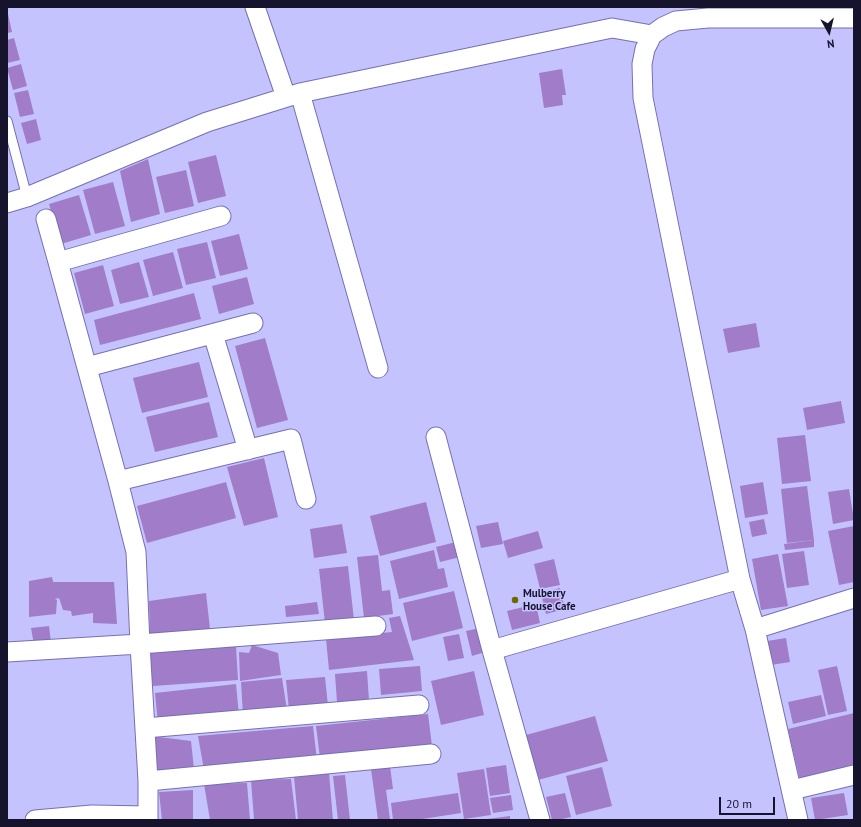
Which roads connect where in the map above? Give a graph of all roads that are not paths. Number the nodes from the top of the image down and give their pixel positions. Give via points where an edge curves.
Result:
1 (255, 7) edge
2 (854, 18) edge
3 (652, 35) junction
4 (293, 95) junction
5 (7, 121) edge
6 (27, 197) junction
7 (7, 203) edge
8 (221, 216) dead end
9 (46, 219) dead end
10 (58, 262) junction
11 (253, 323) dead end
12 (213, 334) junction
13 (87, 368) junction
14 (378, 368) dead end
15 (436, 437) dead end
16 (248, 450) junction
17 (118, 481) junction
18 (306, 499) dead end
19 (740, 579) junction
20 (854, 598) edge
21 (376, 626) dead end
22 (755, 629) junction
23 (140, 644) junction
24 (492, 650) junction
25 (7, 652) edge
26 (419, 705) dead end
27 (145, 728) junction
28 (431, 754) dead end
29 (854, 775) edge
30 (148, 781) junction
31 (792, 790) junction
32 (148, 818) edge
33 (35, 820) edge
34 (540, 820) edge
35 (798, 820) edge

1 - 4 street
2 - 3 street via 708,18 676,21
3 - 4 street via 612,28
3 - 19 street via 645,49 642,64 643,98
4 - 6 street via 207,122
4 - 14 street
5 - 6 lane
6 - 7 street
8 - 10 street
9 - 10 street
10 - 13 street
11 - 12 street
12 - 13 street
12 - 16 street
13 - 17 street
15 - 24 street
16 - 17 street
16 - 18 street via 290,439
17 - 23 street via 136,552
19 - 22 street
19 - 24 street
20 - 22 street
21 - 23 street
22 - 31 street
23 - 25 street
23 - 27 street
24 - 34 street
26 - 27 street
27 - 30 street
28 - 30 street
29 - 31 street
30 - 32 street
31 - 35 street
32 - 33 street via 92,815

